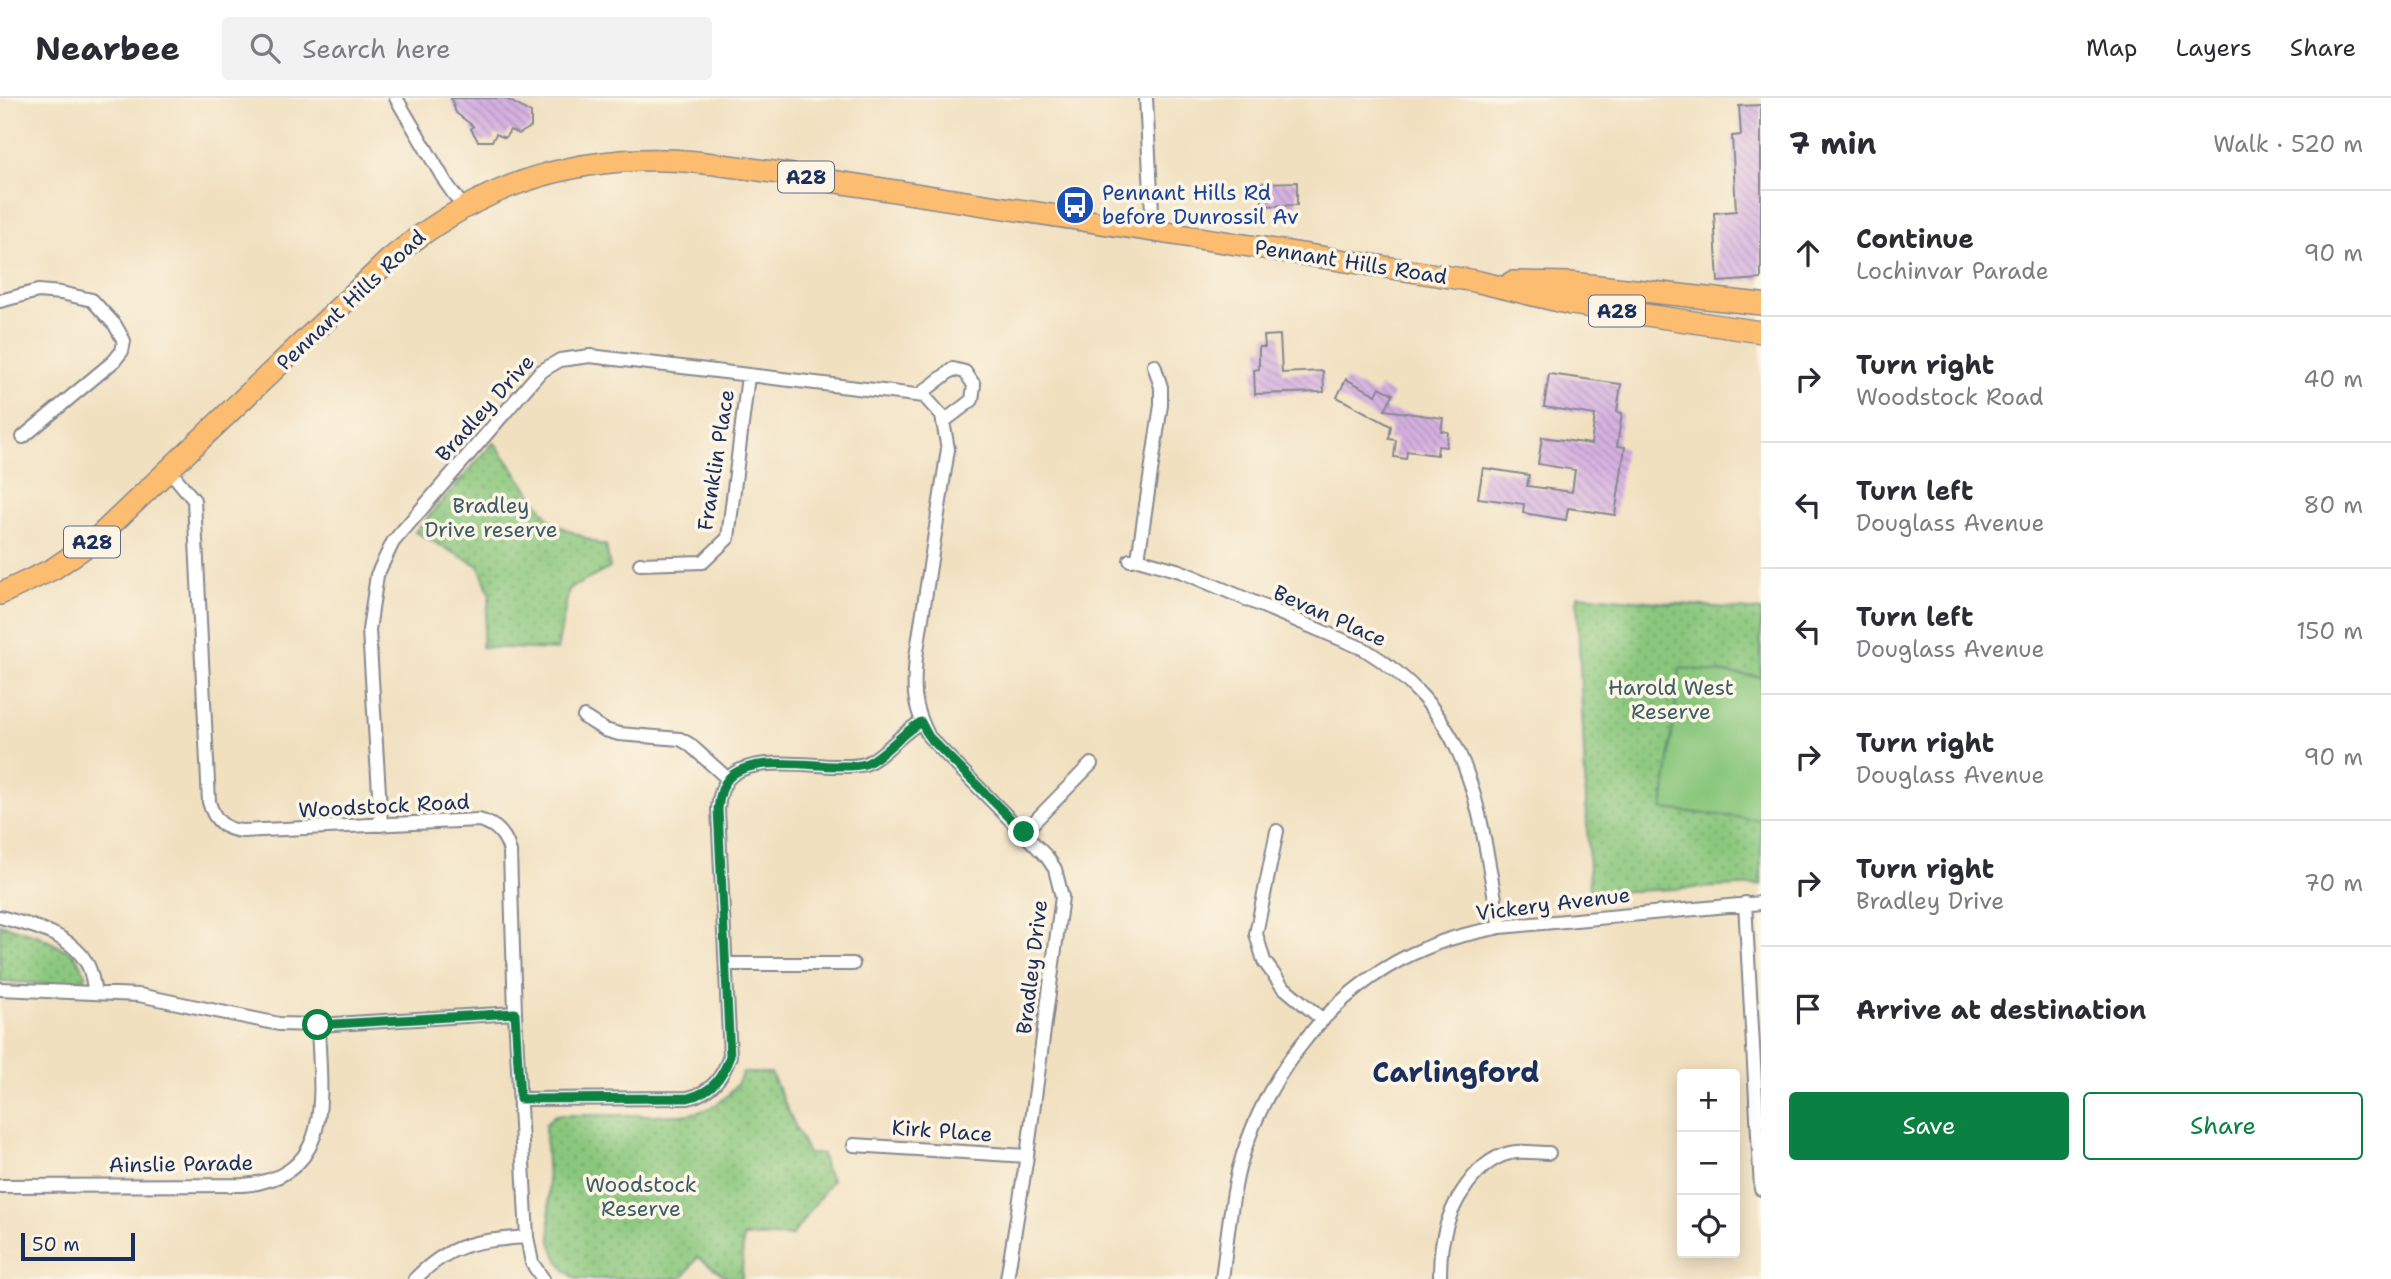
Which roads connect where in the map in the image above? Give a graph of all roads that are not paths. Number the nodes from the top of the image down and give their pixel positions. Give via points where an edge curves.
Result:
1 (396, 98) edge
2 (1146, 98) edge
3 (463, 206) junction
4 (1153, 231) junction
5 (1475, 281) junction
6 (0, 301) edge
7 (1761, 304) edge
8 (1761, 332) edge
9 (1154, 365) dead end
10 (748, 376) junction
11 (919, 395) junction
12 (943, 422) junction
13 (23, 437) dead end
14 (170, 471) junction
15 (640, 564) dead end
16 (0, 594) edge
17 (584, 717) dead end
18 (921, 722) junction
19 (1091, 764) dead end
20 (728, 779) junction
21 (381, 825) junction
22 (1277, 831) dead end
23 (1024, 832) junction
24 (1745, 903) junction
25 (1761, 903) edge
26 (0, 917) edge
27 (1500, 927) junction
28 (727, 964) junction
29 (853, 964) dead end
30 (0, 989) edge
31 (95, 993) junction
32 (515, 1013) junction
33 (1323, 1020) junction
34 (318, 1025) junction
35 (520, 1099) junction
36 (854, 1145) dead end
37 (1549, 1153) dead end
38 (1027, 1156) junction
39 (0, 1186) edge
40 (1761, 1189) edge
41 (527, 1237) junction
42 (415, 1279) edge
43 (543, 1279) edge
44 (1007, 1279) edge
45 (1222, 1279) edge
46 (1440, 1279) edge

1 - 3 street
2 - 4 street
3 - 4 highway, Pennant Hills Road / A28 via 543,174 640,160 773,172
3 - 14 highway, Pennant Hills Road / A28 via 389,260
4 - 5 highway, Pennant Hills Road / A28
5 - 7 highway, Pennant Hills Road / A28 via 1571,283
5 - 8 highway, Pennant Hills Road / A28 via 1571,304
6 - 13 street via 38,291 92,300 124,341 114,360
9 - 27 street, Bevan Place via 1161,405 1134,559 1180,571 1364,649 1407,680 1437,714 1464,761 1474,789
10 - 11 street, Bradley Drive
10 - 15 street, Franklin Place via 728,538 703,562
10 - 21 street, Bradley Drive via 590,356 560,360 540,372 393,542 377,575 369,630
11 - 12 street
11 - 12 street via 953,369 965,372 974,385 972,400
12 - 18 street, Bradley Drive via 948,449 913,692
14 - 16 highway, Pennant Hills Road / A28 via 94,541 53,569
14 - 21 street, Woodstock Road via 194,500 213,814 237,831
17 - 20 street via 619,734 680,739
18 - 20 street via 864,764 760,764 738,770
18 - 23 street, Bradley Drive via 929,737
19 - 23 street
20 - 28 street via 718,809
21 - 32 street, Woodstock Road via 479,820 504,836 510,852
22 - 33 street via 1256,934 1264,961 1282,986
23 - 38 street, Bradley Drive via 1055,869 1062,897
24 - 25 street, Vickery Avenue
24 - 27 street, Vickery Avenue
24 - 40 street
26 - 31 street via 66,940 88,963
27 - 33 street, Vickery Avenue via 1426,947 1358,988
28 - 29 street
28 - 35 street via 730,1056 708,1091 688,1098
30 - 31 street
31 - 34 street via 146,996 269,1023
32 - 34 street
32 - 35 street, Woodstock Road
33 - 45 street, Vickery Avenue via 1274,1082 1247,1143
34 - 39 street, Ainslie Parade via 321,1110 317,1129 304,1156 281,1175 243,1185
35 - 41 street, Woodstock Road
36 - 38 street, Kirk Place
37 - 46 street via 1506,1154 1474,1177 1443,1238
38 - 44 street, Bradley Drive
41 - 42 street via 476,1241 440,1257
41 - 43 street, Woodstock Road via 532,1263

